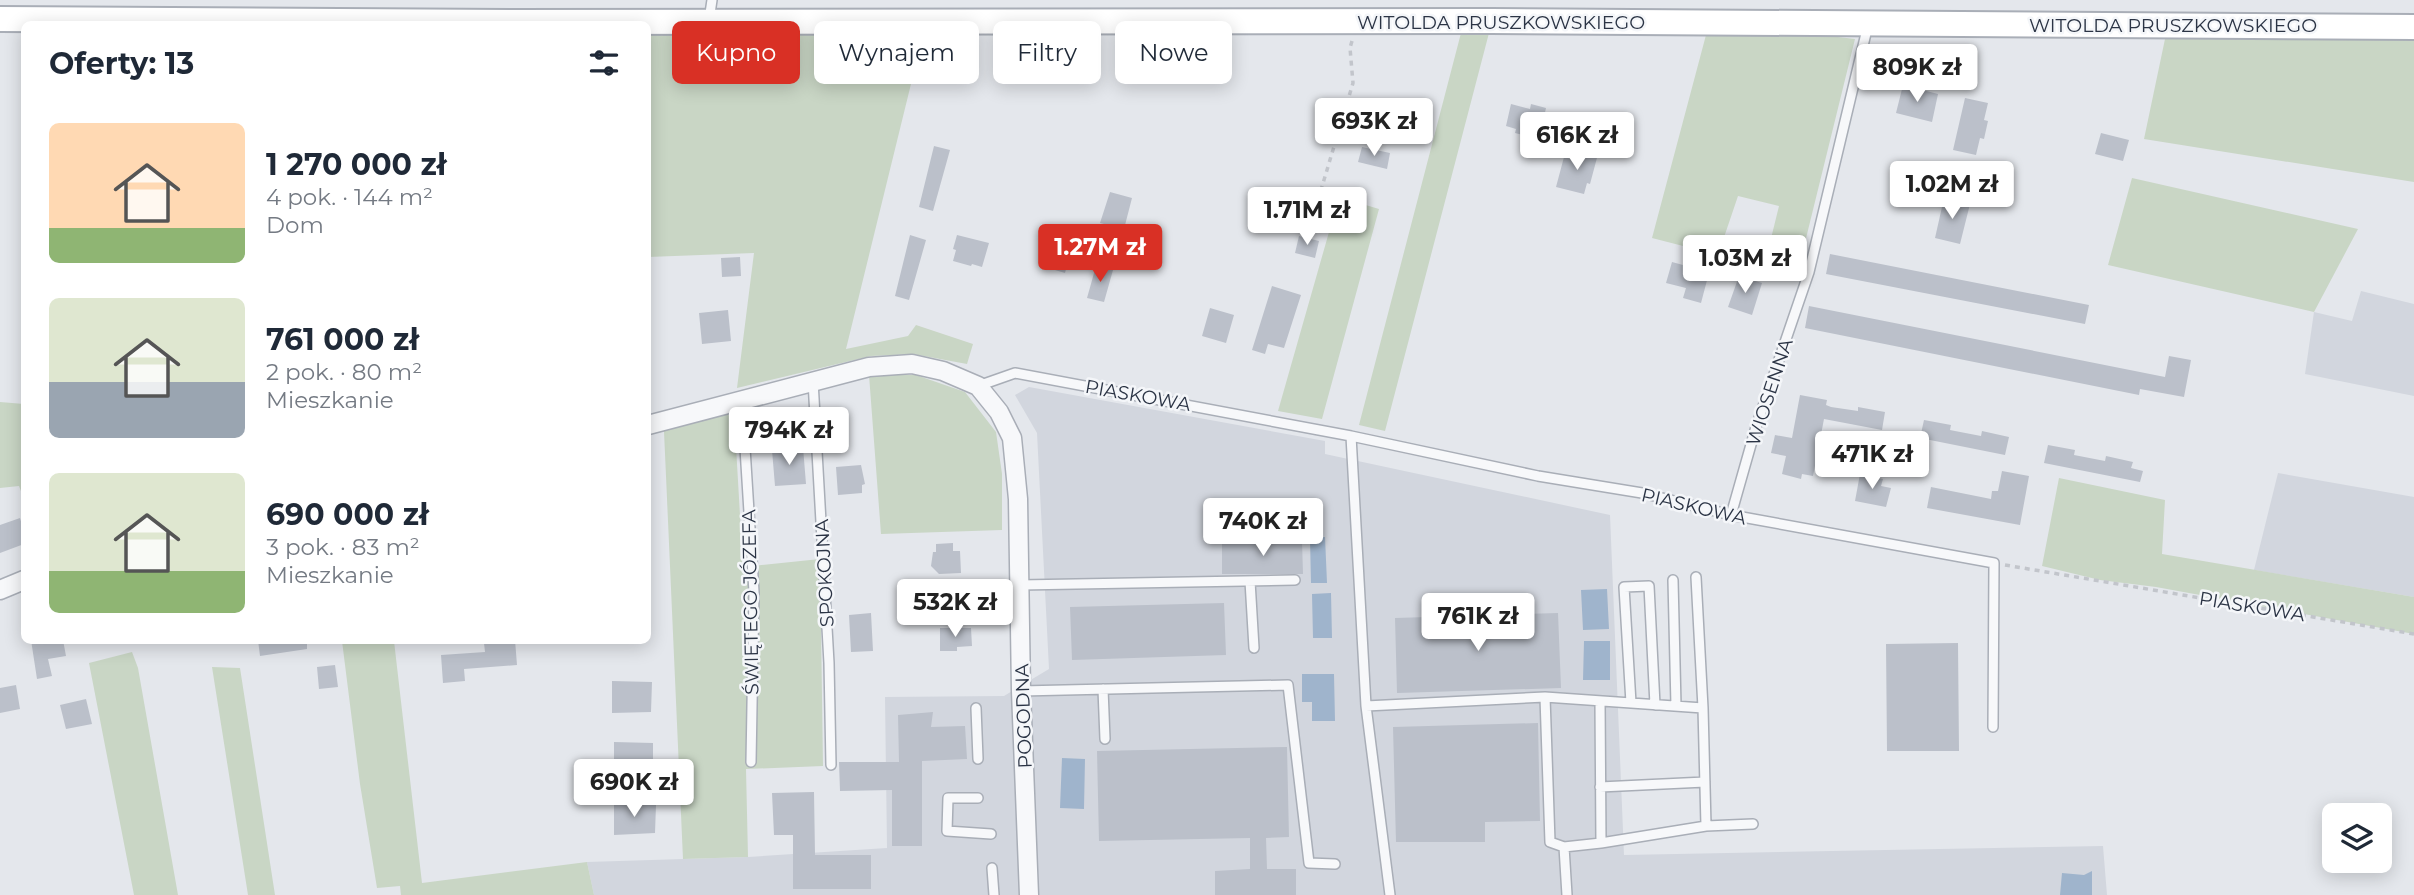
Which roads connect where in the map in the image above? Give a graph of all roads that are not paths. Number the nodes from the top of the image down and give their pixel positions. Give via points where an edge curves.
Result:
1 (710, 11) edge
2 (0, 19) edge
3 (67, 21) edge
4 (1869, 24) junction
5 (2414, 27) edge
6 (813, 381) junction
7 (978, 386) junction
8 (742, 400) junction
9 (651, 424) edge
10 (1351, 436) junction
11 (1731, 515) junction
12 (1696, 577) dead end
13 (1295, 580) dead end
14 (1673, 580) dead end
15 (21, 581) edge
16 (1250, 581) junction
17 (1020, 585) junction
18 (0, 590) edge
19 (1254, 648) dead end
20 (1103, 689) junction
21 (1021, 691) junction
22 (1545, 697) junction
23 (1600, 701) junction
24 (1631, 703) junction
25 (1655, 705) junction
26 (1366, 706) junction
27 (1676, 706) junction
28 (976, 708) dead end
29 (1703, 708) junction
30 (1993, 727) dead end
31 (1105, 739) dead end
32 (978, 759) dead end
33 (751, 762) dead end
34 (831, 765) dead end
35 (1705, 782) junction
36 (1600, 787) junction
37 (978, 798) dead end
38 (1753, 824) dead end
39 (1706, 826) junction
40 (991, 834) dead end
41 (1601, 843) junction
42 (1564, 847) junction
43 (1335, 864) dead end
44 (992, 868) dead end
45 (994, 895) edge
46 (1029, 895) edge
47 (1390, 895) edge
48 (1567, 895) edge

1 - 3 street, WITOLDA PRUSZKOWSKIEGO
1 - 4 street, WITOLDA PRUSZKOWSKIEGO via 1357,22
2 - 3 street, WITOLDA PRUSZKOWSKIEGO
4 - 5 street, WITOLDA PRUSZKOWSKIEGO
4 - 11 lane, WIOSENNA via 1809,272
6 - 7 street, POGODNA via 869,367 912,364
6 - 8 street, POGODNA
6 - 34 lane, SPOKOJNA
7 - 10 lane, PIASKOWA via 1015,373
7 - 17 street, POGODNA via 1012,438
8 - 9 street, POGODNA
8 - 33 lane, ŚWIĘTEGO JÓZEFA via 754,592
10 - 11 lane, PIASKOWA
10 - 26 lane
11 - 30 lane, PIASKOWA via 1994,564
12 - 29 lane
13 - 16 lane
14 - 27 lane
15 - 18 street
16 - 17 lane
16 - 19 lane
17 - 21 street, POGODNA
20 - 21 lane
20 - 31 lane
20 - 43 lane via 1288,685 1309,863
21 - 46 street, POGODNA
22 - 23 lane
22 - 26 lane
22 - 42 lane via 1550,842
23 - 24 lane
23 - 36 lane
24 - 25 lane
24 - 25 lane via 1624,587 1648,586
25 - 27 lane
26 - 47 lane
27 - 29 lane
28 - 32 lane
29 - 35 lane
35 - 36 lane
35 - 39 lane
36 - 41 lane
37 - 40 lane via 948,798 947,831
38 - 39 lane
39 - 41 lane
41 - 42 lane
42 - 48 lane
44 - 45 lane

